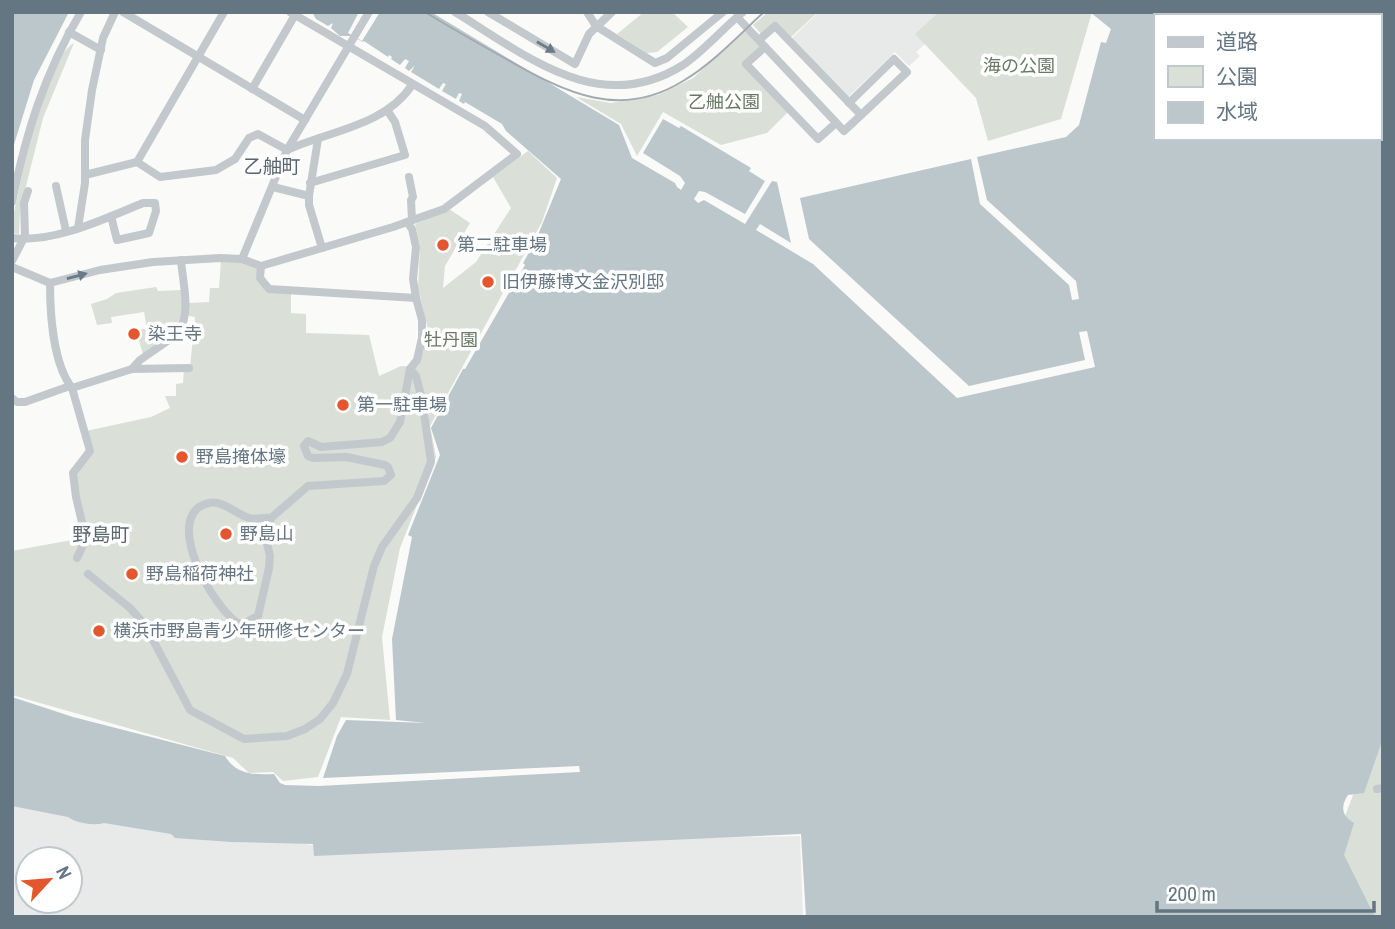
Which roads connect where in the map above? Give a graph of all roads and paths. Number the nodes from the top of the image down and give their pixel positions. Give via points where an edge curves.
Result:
1 (80, 12) edge
2 (115, 12) edge
3 (123, 12) edge
4 (224, 12) edge
5 (369, 12) edge
6 (455, 12) edge
7 (488, 12) edge
8 (587, 12) edge
9 (612, 12) edge
10 (723, 12) edge
11 (293, 14) edge
12 (740, 15) edge
13 (596, 26) junction
14 (69, 32) junction
15 (762, 43) junction
16 (349, 48) junction
17 (101, 50) junction
18 (198, 57) junction
19 (870, 82) junction
20 (412, 85) junction
21 (252, 89) junction
22 (883, 95) junction
23 (849, 103) junction
24 (387, 110) junction
25 (861, 116) junction
26 (304, 120) junction
27 (836, 123) junction
28 (318, 139) junction
29 (287, 150) junction
30 (136, 162) junction
31 (85, 176) junction
32 (409, 177) dead end
33 (310, 183) junction
34 (57, 186) dead end
35 (273, 187) junction
36 (28, 191) dead end
37 (309, 196) junction
38 (12, 202) edge
39 (111, 216) junction
40 (410, 221) junction
41 (78, 229) junction
42 (66, 231) junction
43 (12, 238) edge
44 (23, 240) junction
45 (322, 248) junction
46 (242, 259) junction
47 (181, 260) junction
48 (12, 261) edge
49 (261, 266) junction
50 (12, 267) edge
51 (50, 283) junction
52 (415, 298) junction
53 (189, 368) dead end
54 (132, 369) junction
55 (410, 369) junction
56 (71, 387) junction
57 (12, 398) edge
58 (271, 518) junction
59 (78, 558) dead end
60 (88, 574) dead end

1 - 14 street
2 - 17 street
3 - 18 street
4 - 18 street
5 - 16 street
6 - 12 street via 551,70 606,86 637,84 668,73
7 -> 13 street via 575,64
8 - 13 street
9 - 13 street
10 - 13 street via 655,63
11 - 16 street
11 - 21 street
12 - 15 street
14 - 17 street
14 - 38 street via 36,104
15 - 23 street via 775,26
15 - 27 street
15 - 27 street via 746,64 818,139
16 - 20 street
16 - 26 street
17 - 31 street via 87,120
18 - 21 street
18 - 30 street
19 - 22 street
19 - 22 street via 894,59 907,72
19 - 23 street
20 - 24 street
20 - 40 street via 485,126 517,154 444,209
21 - 26 street
22 - 25 street
23 - 25 street
24 - 28 street
24 - 33 street via 405,155
25 - 27 street via 844,131
26 - 29 street
28 - 29 street
28 - 33 street
29 - 30 street via 258,134 249,138 235,159 216,170 160,177
29 - 35 street
30 - 31 street
31 - 41 street
32 - 40 street via 413,197
33 - 37 street
34 - 42 street
35 - 37 street
35 - 46 street
36 - 44 street
37 - 45 street
39 - 39 street via 144,203 155,203 149,233 117,240
39 - 41 street
40 - 45 street
40 - 52 street via 416,247
41 - 42 street
42 - 44 street
43 - 44 street
44 - 48 street
45 - 49 street
46 - 47 street
46 - 49 street
51 -> 47 street via 129,264
47 - 54 street via 186,311 182,326
49 - 52 street via 260,278 269,289
50 - 51 street
51 - 56 street via 55,340
52 - 55 street via 423,327 417,360
53 - 54 street
54 - 56 street
55 - 58 street via 400,422 390,438 321,447 308,442 304,446 307,456 313,458 346,457 388,467 390,478 309,486
55 - 60 street via 422,400 431,462 417,498 374,566 347,674 333,703 313,724 287,736 244,739 190,710 145,625
56 - 57 street via 25,401
56 - 59 street via 90,451 73,473 85,535
58 - 58 street via 266,539 269,568 258,616 241,625 226,613 199,572 189,544 192,516 210,502 252,519

